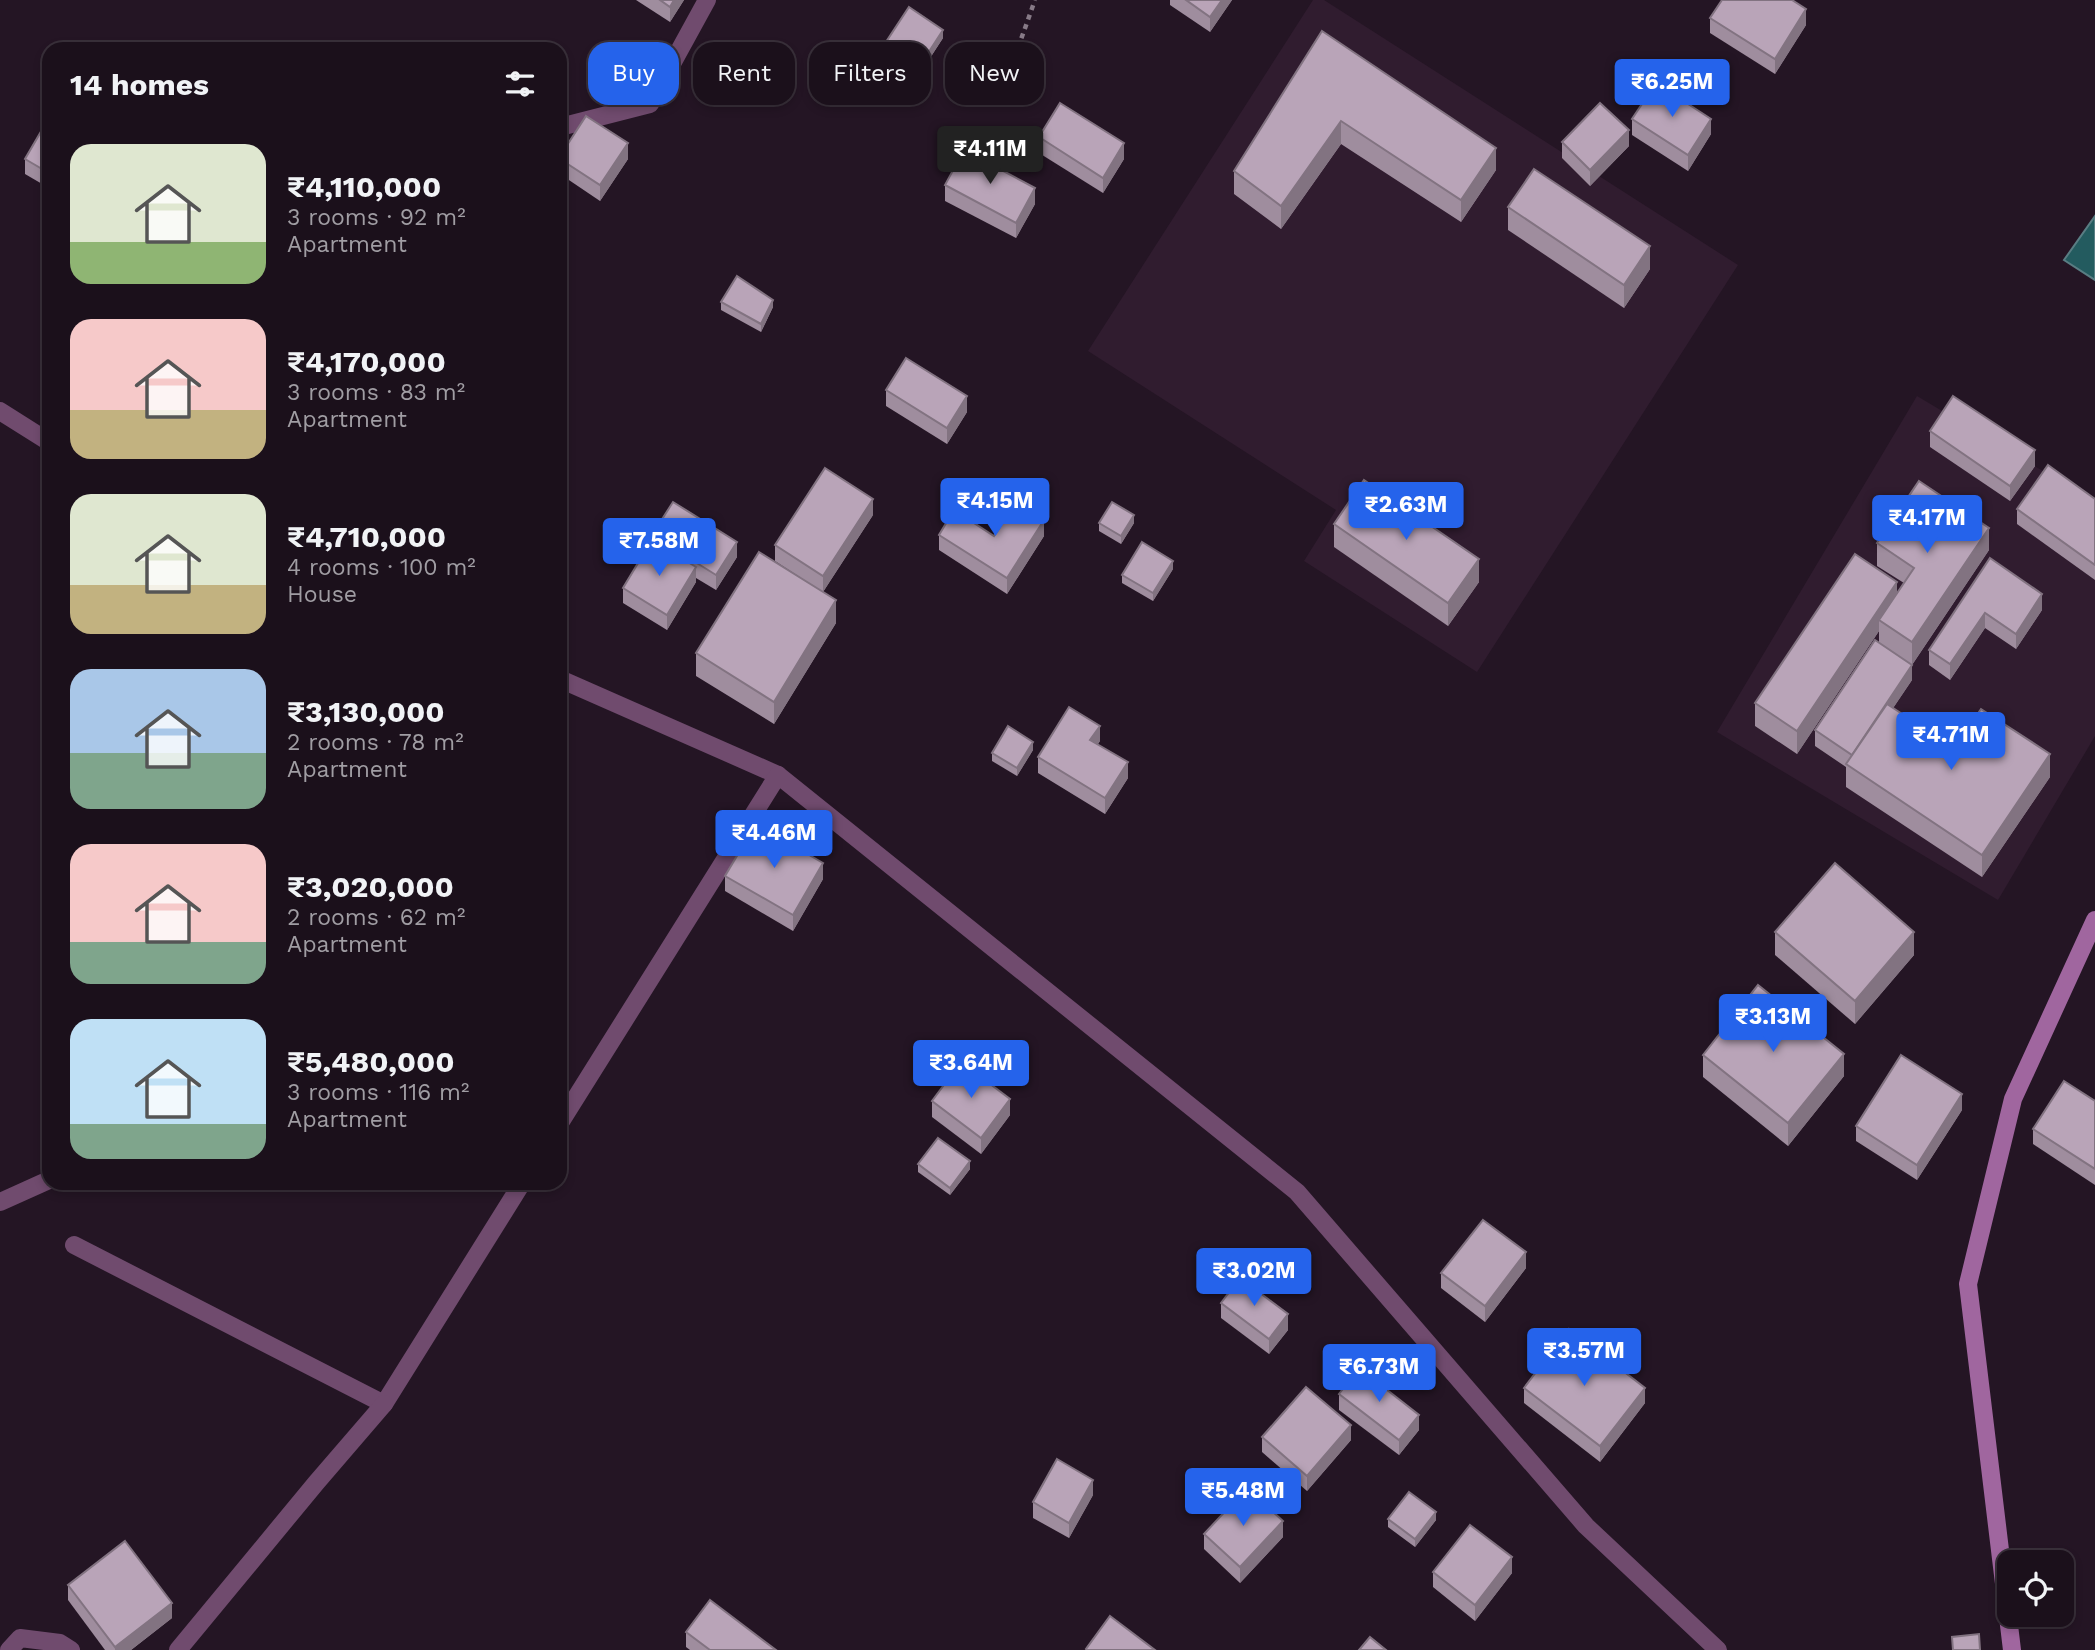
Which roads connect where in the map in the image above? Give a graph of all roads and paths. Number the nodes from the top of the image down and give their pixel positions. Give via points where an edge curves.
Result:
1 (707, 0) edge
2 (1035, 0) edge
3 (1020, 42) edge
4 (567, 125) edge
5 (0, 411) edge
6 (42, 438) edge
7 (567, 682) edge
8 (778, 775) junction
9 (2095, 920) edge
10 (567, 1112) edge
11 (42, 1183) edge
12 (519, 1190) edge
13 (0, 1202) edge
14 (74, 1245) dead end
15 (384, 1404) junction
16 (9, 1650) edge
17 (71, 1650) edge
18 (178, 1650) edge
19 (1718, 1650) edge
20 (2012, 1650) edge

1 - 4 street via 650,104
2 - 3 path
5 - 6 street
7 - 8 street
8 - 10 street
8 - 19 street via 1297,1192 1586,1526
9 - 20 main road via 2013,1099 1968,1284
11 - 13 street
12 - 15 street
14 - 15 street
15 - 18 street
16 - 17 street via 20,1638 60,1643

